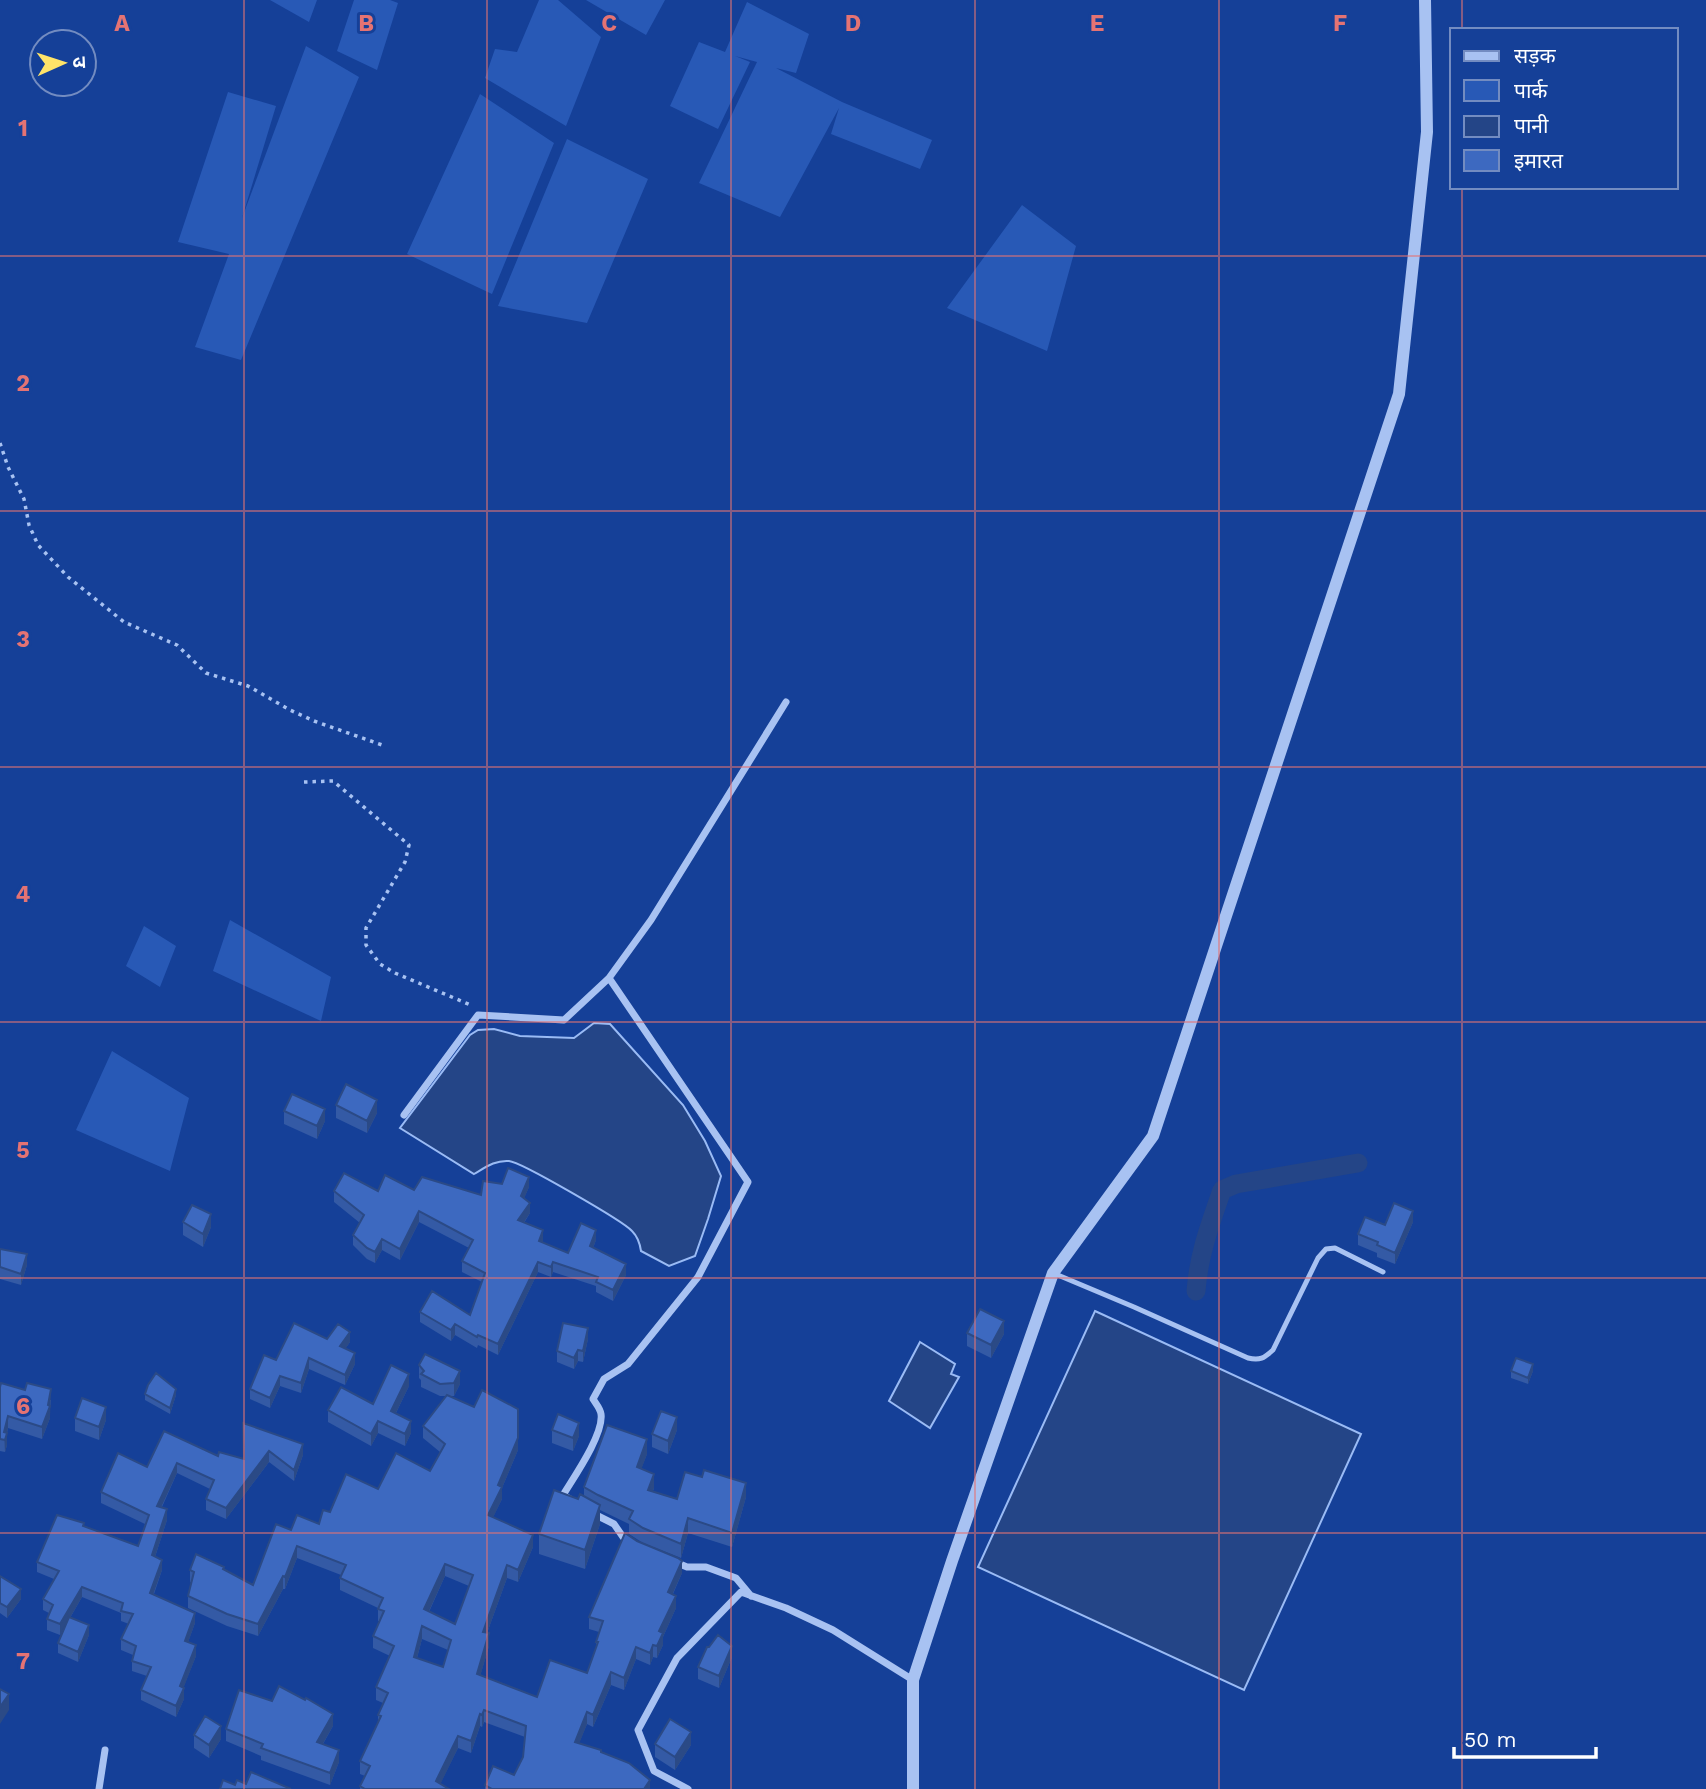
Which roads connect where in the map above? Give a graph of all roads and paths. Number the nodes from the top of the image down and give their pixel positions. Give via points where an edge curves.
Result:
1 (1425, 0) edge
2 (0, 443) edge
3 (786, 702) dead end
4 (385, 746) dead end
5 (304, 782) dead end
6 (609, 978) junction
7 (478, 1015) junction
8 (404, 1115) dead end
9 (1383, 1272) dead end
10 (1053, 1273) junction
11 (573, 1502) edge
12 (584, 1508) edge
13 (640, 1548) edge
14 (667, 1558) edge
15 (751, 1595) junction
16 (913, 1681) junction
17 (105, 1750) dead end
18 (99, 1789) edge
19 (688, 1789) edge
20 (912, 1789) edge

1 - 10 street via 1427,132 1399,394 1153,1136
2 - 4 path via 38,545 68,577 124,622 177,645 206,673 248,686 314,721
3 - 6 street via 651,920
5 - 7 path via 333,781 409,845 405,862 366,928 366,945 380,964 473,1006
6 - 7 street via 564,1020
6 - 11 street via 748,1182 698,1277 628,1364 604,1379 593,1399 601,1410 601,1422 563,1495
7 - 8 street
9 - 10 lane via 1335,1248 1326,1249 1273,1350 1258,1360
10 - 16 street
12 - 13 street via 614,1524
14 - 15 street via 736,1578
15 - 16 street via 833,1630
15 - 19 street via 741,1592 677,1658 638,1730 654,1771
16 - 20 street
17 - 18 street

